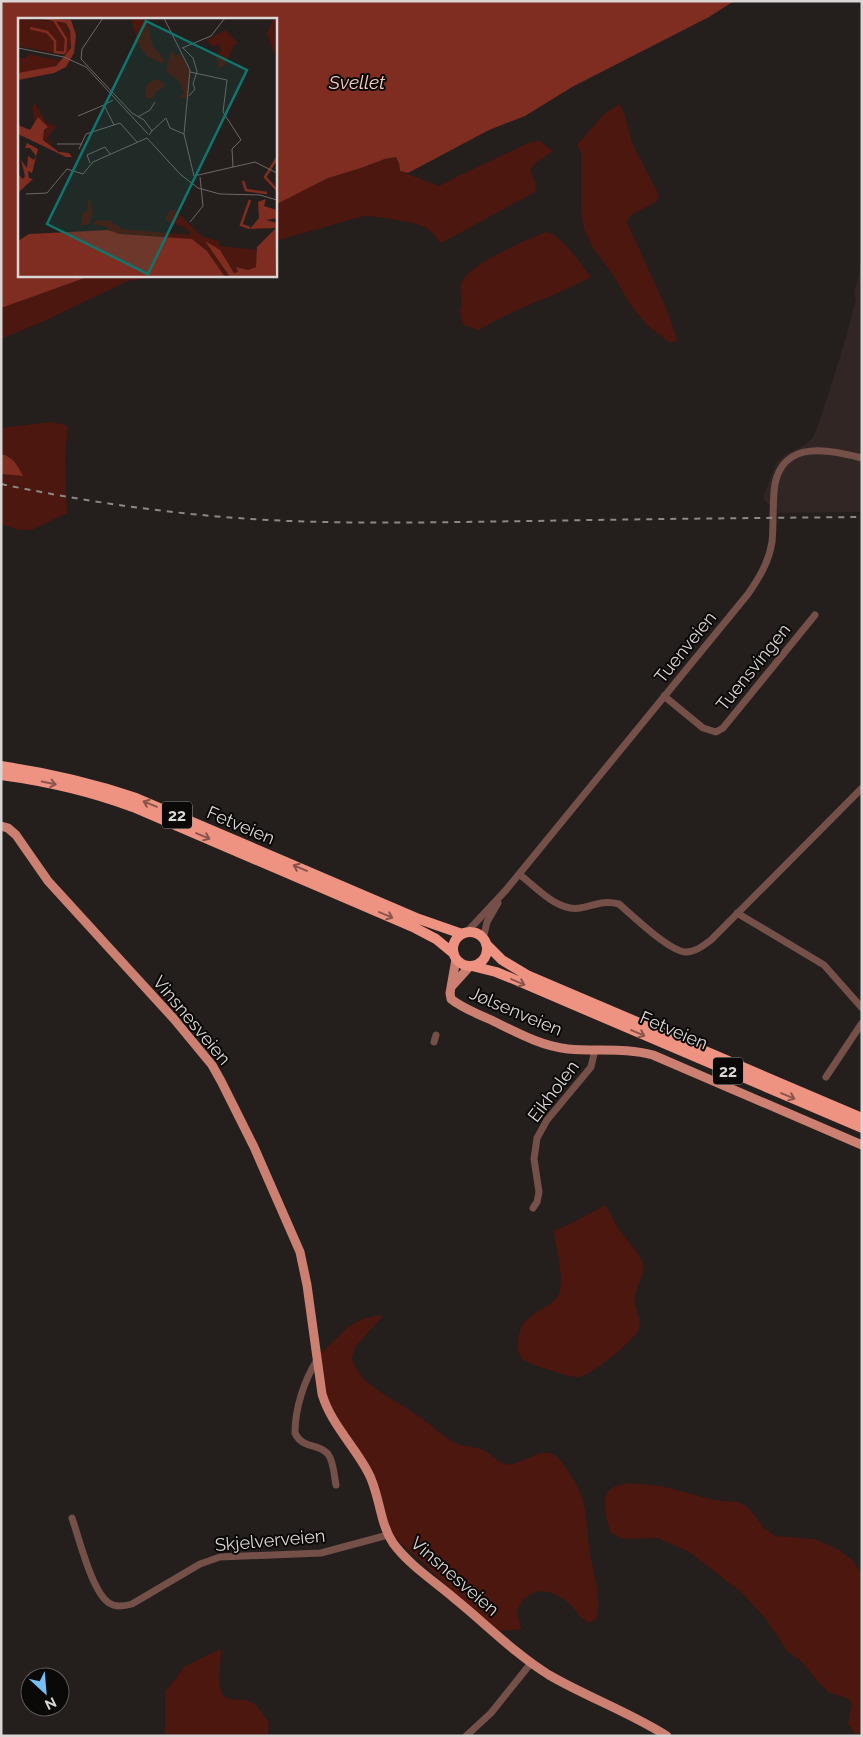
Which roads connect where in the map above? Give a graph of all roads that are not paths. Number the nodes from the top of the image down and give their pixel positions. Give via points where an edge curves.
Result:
1 (862, 458) edge
2 (815, 615) dead end
3 (664, 696) junction
4 (1, 766) edge
5 (1, 776) edge
6 (862, 788) edge
7 (1, 826) edge
8 (519, 874) junction
9 (506, 890) junction
10 (737, 913) junction
11 (464, 933) junction
12 (484, 942) junction
13 (454, 956) junction
14 (471, 966) junction
15 (451, 988) junction
16 (862, 1008) edge
17 (862, 1023) edge
18 (595, 1050) junction
19 (826, 1077) dead end
20 (862, 1118) edge
21 (862, 1128) edge
22 (862, 1145) edge
23 (533, 1208) dead end
24 (317, 1360) junction
25 (336, 1485) dead end
26 (72, 1518) dead end
27 (388, 1535) junction
28 (531, 1662) junction
29 (466, 1736) edge
30 (667, 1736) edge

1 - 3 street, Tuenveien via 808,450 781,467 775,482 772,542 765,566 748,594
2 - 3 street, Tuensvingen via 724,728 716,732 703,728
3 - 8 street, Tuenveien
11 -> 4 highway, Fetveien / 22 via 419,919 130,796 55,775
5 -> 13 highway, Fetveien / 22 via 68,787 139,810 415,928 436,939
6 - 10 street
7 - 24 main road, Vinsnesveien via 16,835 48,881 174,1019 216,1073 254,1147 300,1252
8 - 9 street, Tuenveien
8 - 10 street via 557,904 570,908 609,901 619,904 667,944 683,952 706,944
9 - 11 street, Tuenveien
9 - 12 street, Tuenveien via 487,922
10 - 16 street via 824,966
11 - 12 highway, 22 via 475,933
11 - 13 highway via 454,942
12 - 14 highway via 484,958
12 - 20 highway, Fetveien / 22 via 502,960 527,975
13 - 14 highway, 22 via 462,964
13 - 15 main road, Jølsenveien
14 - 15 main road, Jølsenveien
14 -> 21 highway, Fetveien / 22 via 503,975
15 - 18 main road, Jølsenveien via 453,1001 534,1040 560,1048
17 - 19 street
18 - 22 main road, Jølsenveien via 632,1051 653,1056
18 - 23 street, Eikholen via 589,1070 551,1115 537,1138 534,1159 539,1192
24 - 25 street via 299,1405 295,1433 301,1442 328,1454
24 - 27 main road, Vinsnesveien via 325,1405 371,1478
26 - 27 street, Skjelverveien via 99,1590 108,1603 117,1606 132,1604 200,1564 220,1557 322,1553
27 - 28 main road, Vinsnesveien via 417,1567
28 - 29 street via 491,1713
28 - 30 main road, Vinsnesveien via 566,1684

